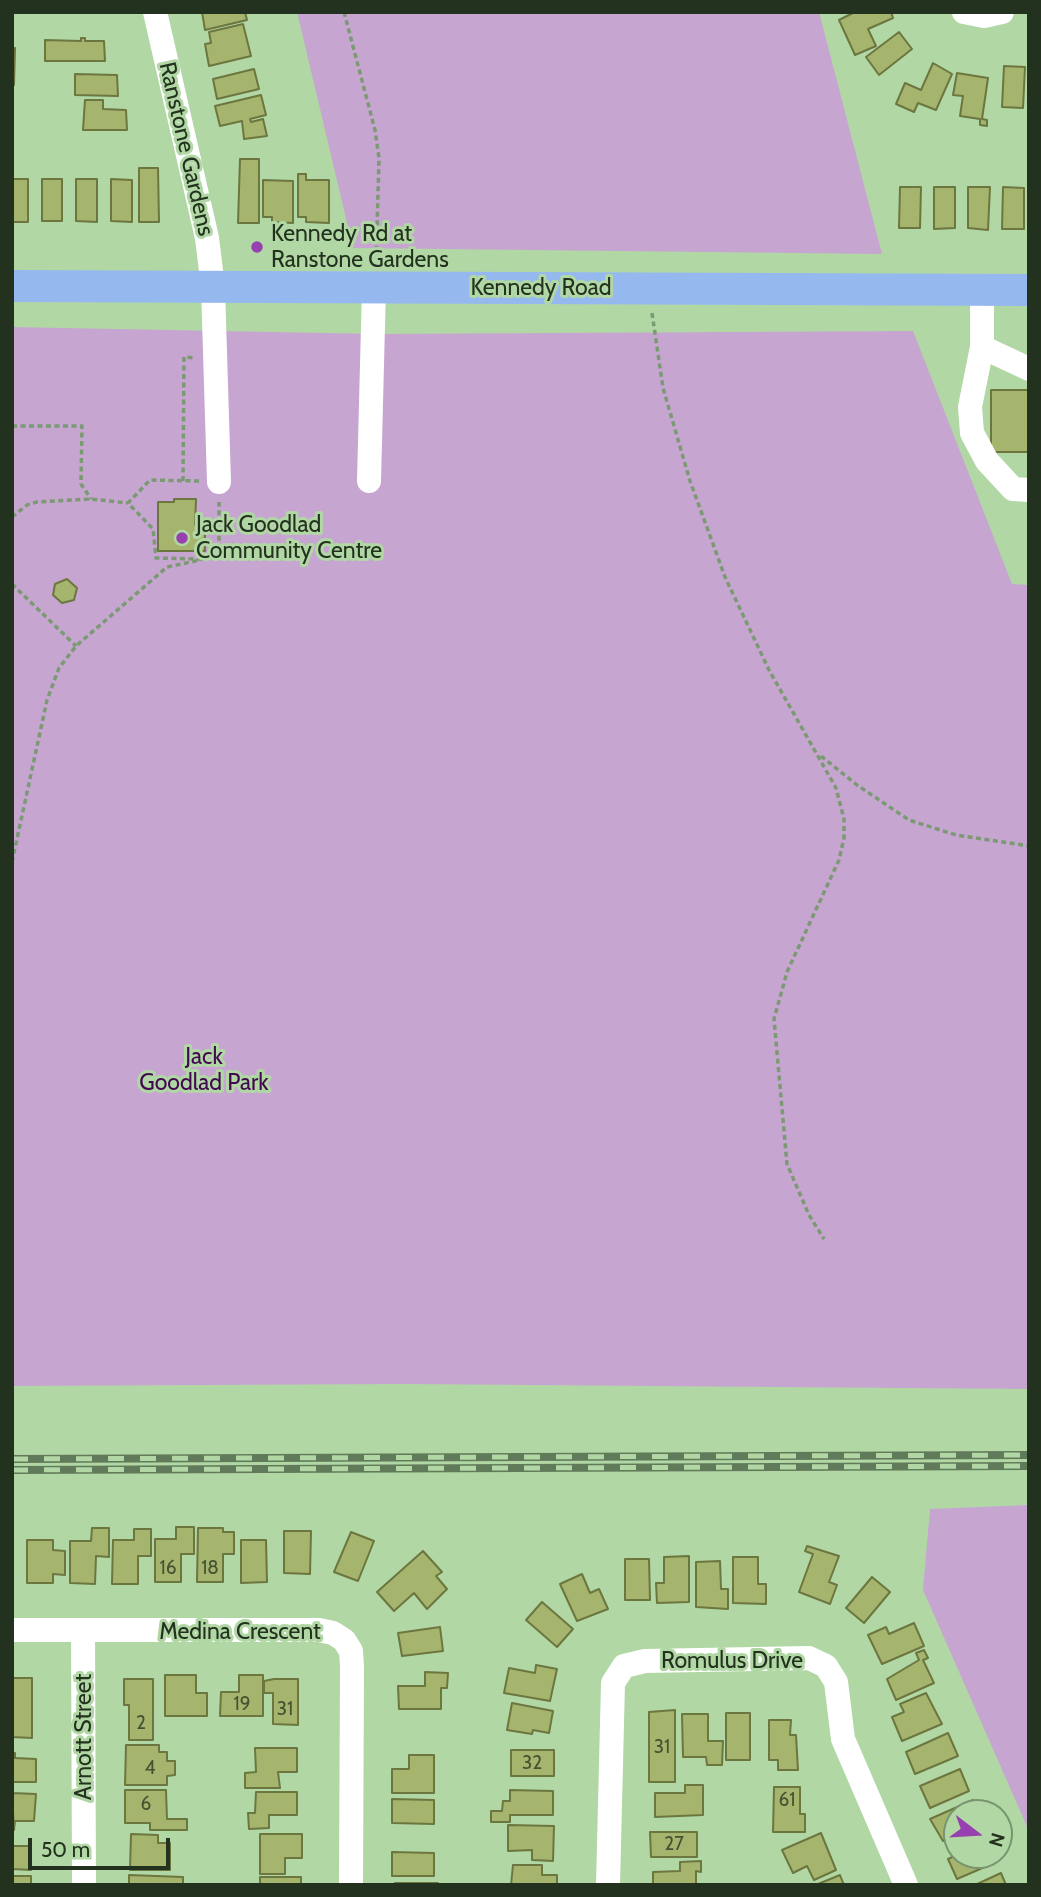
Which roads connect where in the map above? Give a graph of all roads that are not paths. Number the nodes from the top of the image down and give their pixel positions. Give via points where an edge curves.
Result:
1 (155, 12) edge
2 (964, 12) edge
3 (1002, 12) edge
4 (375, 275) junction
5 (12, 286) edge
6 (214, 287) junction
7 (982, 290) junction
8 (1029, 290) edge
9 (982, 347) junction
10 (1029, 369) edge
11 (369, 481) dead end
12 (219, 482) road end
13 (1029, 490) edge
14 (12, 1630) edge
15 (83, 1631) junction
16 (83, 1885) edge
17 (351, 1885) edge
18 (608, 1885) edge
19 (906, 1885) edge

1 - 6 street, Ranstone Gardens
2 - 3 street via 984,16
4 - 6 main road, Kennedy Road
4 - 7 main road, Kennedy Road via 648,289
4 - 11 street
5 - 6 main road, Kennedy Road
6 - 12 street, Ranstone Gardens
7 - 8 main road, Kennedy Road
7 - 9 street
9 - 10 street
9 - 13 street via 970,407 972,433 986,461 1013,489
14 - 15 street, Medina Crescent
15 - 16 street, Arnott Street
15 - 17 street, Medina Crescent via 319,1630 344,1640 352,1666
18 - 19 street, Romulus Drive via 612,1683 624,1666 645,1661 809,1658 826,1666 836,1682 843,1739

